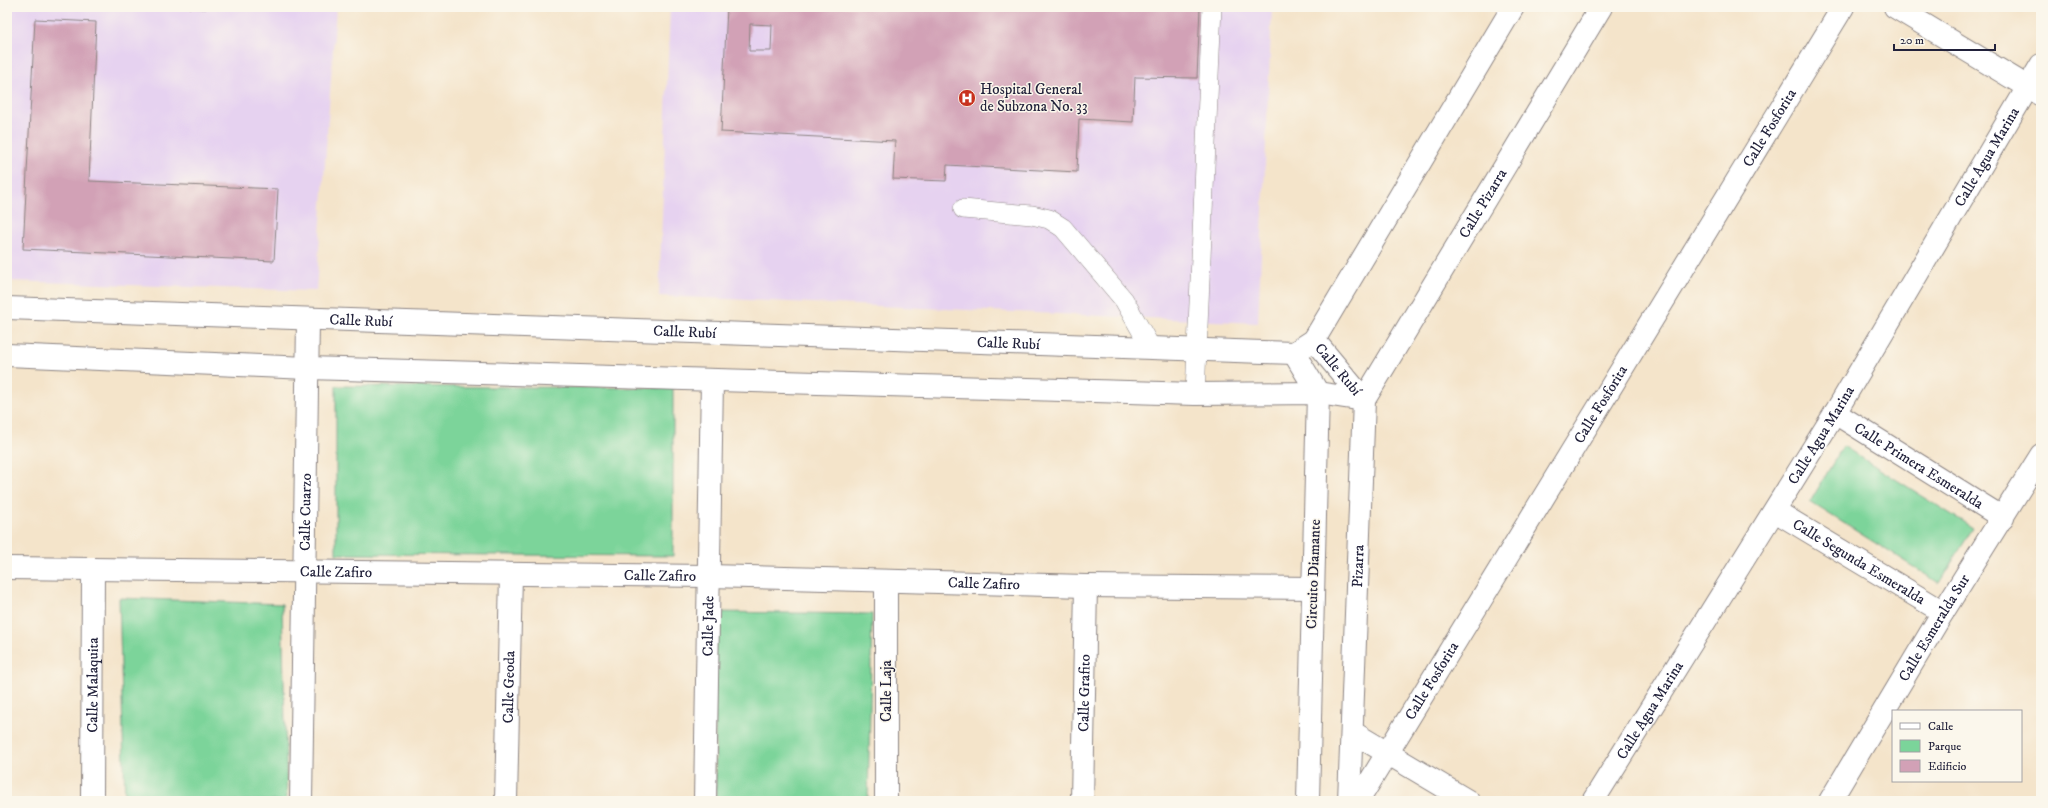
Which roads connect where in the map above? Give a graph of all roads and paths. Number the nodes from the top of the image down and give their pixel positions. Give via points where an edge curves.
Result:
1 (1212, 7) edge
2 (1513, 7) edge
3 (1601, 7) edge
4 (1843, 7) edge
5 (1895, 7) edge
6 (2041, 65) edge
7 (2034, 91) edge
8 (962, 209) dead end
9 (7, 308) edge
10 (308, 320) junction
11 (1314, 340) junction
12 (1151, 348) junction
13 (1197, 350) junction
14 (1294, 354) junction
15 (7, 355) edge
16 (308, 368) junction
17 (712, 380) junction
18 (1318, 393) junction
19 (1195, 394) junction
20 (1364, 400) junction
21 (1835, 413) junction
22 (2041, 455) edge
23 (1775, 511) junction
24 (2003, 518) junction
25 (7, 568) edge
26 (93, 569) junction
27 (304, 571) junction
28 (511, 574) junction
29 (709, 576) junction
30 (886, 581) junction
31 (1086, 586) junction
32 (1312, 588) junction
33 (1943, 612) junction
34 (1352, 732) junction
35 (1387, 752) junction
36 (92, 801) edge
37 (301, 801) edge
38 (506, 801) edge
39 (705, 801) edge
40 (886, 801) edge
41 (1082, 801) edge
42 (1308, 801) edge
43 (1349, 801) edge
44 (1358, 801) edge
45 (1468, 801) edge
46 (1593, 801) edge
47 (1830, 801) edge

1 - 13 lane
2 - 11 street
3 - 20 street, Calle Pizarra
4 - 35 street, Calle Fosforita
5 - 7 street
6 - 7 street, Calle Agua Marina
7 - 21 street, Calle Agua Marina
8 - 12 lane via 1032,215 1049,219 1064,228 1124,300
9 - 10 street, Calle Rubí
10 - 12 street, Calle Rubí
10 - 16 street, Calle Cuarzo
11 - 14 street, Calle Rubí
11 - 20 street, Calle Rubí
12 - 13 street, Calle Rubí
13 - 14 street, Calle Rubí
13 - 19 lane
14 - 18 street
15 - 16 street, Calle Rubí
16 - 17 street, Calle Rubí
16 - 27 street, Calle Cuarzo
17 - 19 street, Calle Rubí
17 - 29 street, Calle Jade
18 - 19 street, Calle Rubí
18 - 20 street, Calle Rubí
18 - 32 street, Circuito Diamante
20 - 34 street, Pizarra
21 - 23 street, Calle Agua Marina
21 - 24 street, Calle Primera Esmeralda
22 - 24 street, Calle Esmeralda Sur
23 - 33 street, Calle Segunda Esmeralda
23 - 46 street, Calle Agua Marina
24 - 33 street, Calle Esmeralda Sur
25 - 26 street, Calle Zafiro
26 - 27 street, Calle Zafiro
26 - 36 street, Calle Malaquita
27 - 28 street, Calle Zafiro
27 - 37 street, Calle Cuarzo
28 - 29 street, Calle Zafiro
28 - 38 street, Calle Geoda
29 - 30 street, Calle Zafiro
29 - 39 street, Calle Jade
30 - 31 street, Calle Zafiro
30 - 40 street, Calle Laja
31 - 32 street, Calle Zafiro
31 - 41 street, Calle Grafito
32 - 42 street, Circuito Diamante
33 - 47 street, Calle Esmeralda Sur
34 - 35 street
34 - 43 street, Pizarra
35 - 44 street, Calle Fosforita
35 - 45 street

